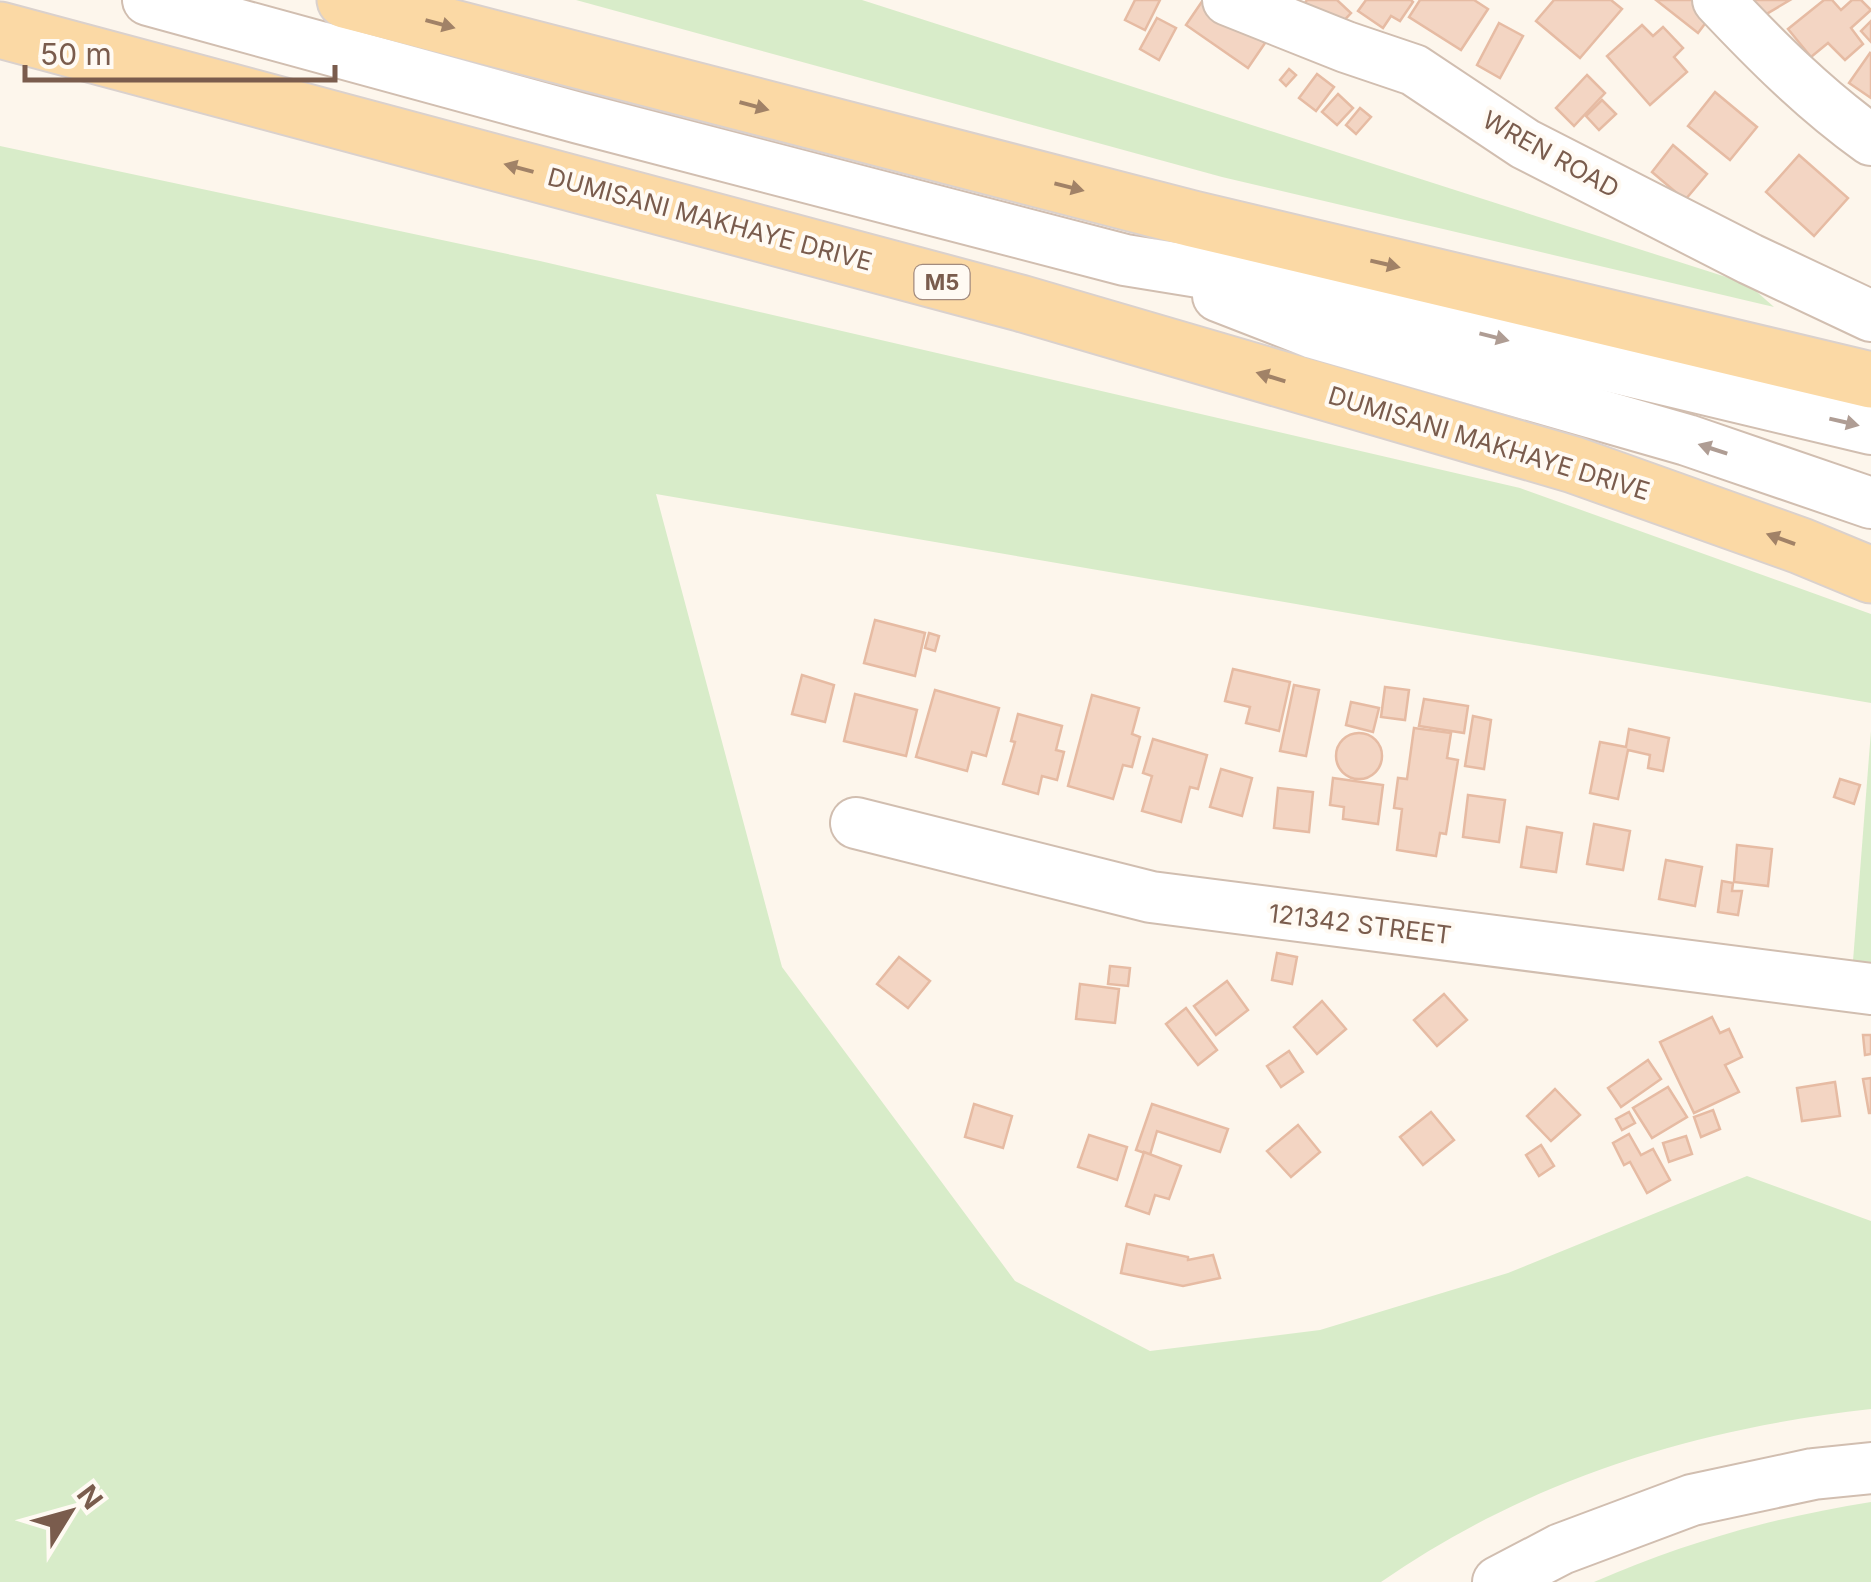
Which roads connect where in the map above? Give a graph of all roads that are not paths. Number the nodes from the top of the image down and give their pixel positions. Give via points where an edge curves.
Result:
1 (148, 0) edge
2 (346, 0) edge
3 (1228, 0) edge
4 (1718, 0) edge
5 (0, 30) edge
6 (1871, 140) edge
7 (1125, 260) junction
8 (1871, 316) edge
9 (1871, 380) edge
10 (1871, 429) edge
11 (1871, 504) edge
12 (1871, 575) edge
13 (856, 823) dead end
14 (1871, 989) edge
15 (1871, 1468) edge
16 (1498, 1582) edge

1 - 7 street
2 -> 9 main road via 1192,219
3 - 8 street, WREN ROAD via 1414,70 1525,144
4 - 6 street via 1771,57
12 -> 5 main road, DUMISANI MAKHAYE DRIVE / M5 via 1574,465 1020,303
7 -> 10 street via 1322,292
11 -> 7 street via 1687,440 1313,333
13 - 14 street, 121342 STREET via 1151,897
15 - 16 street via 1692,1500

